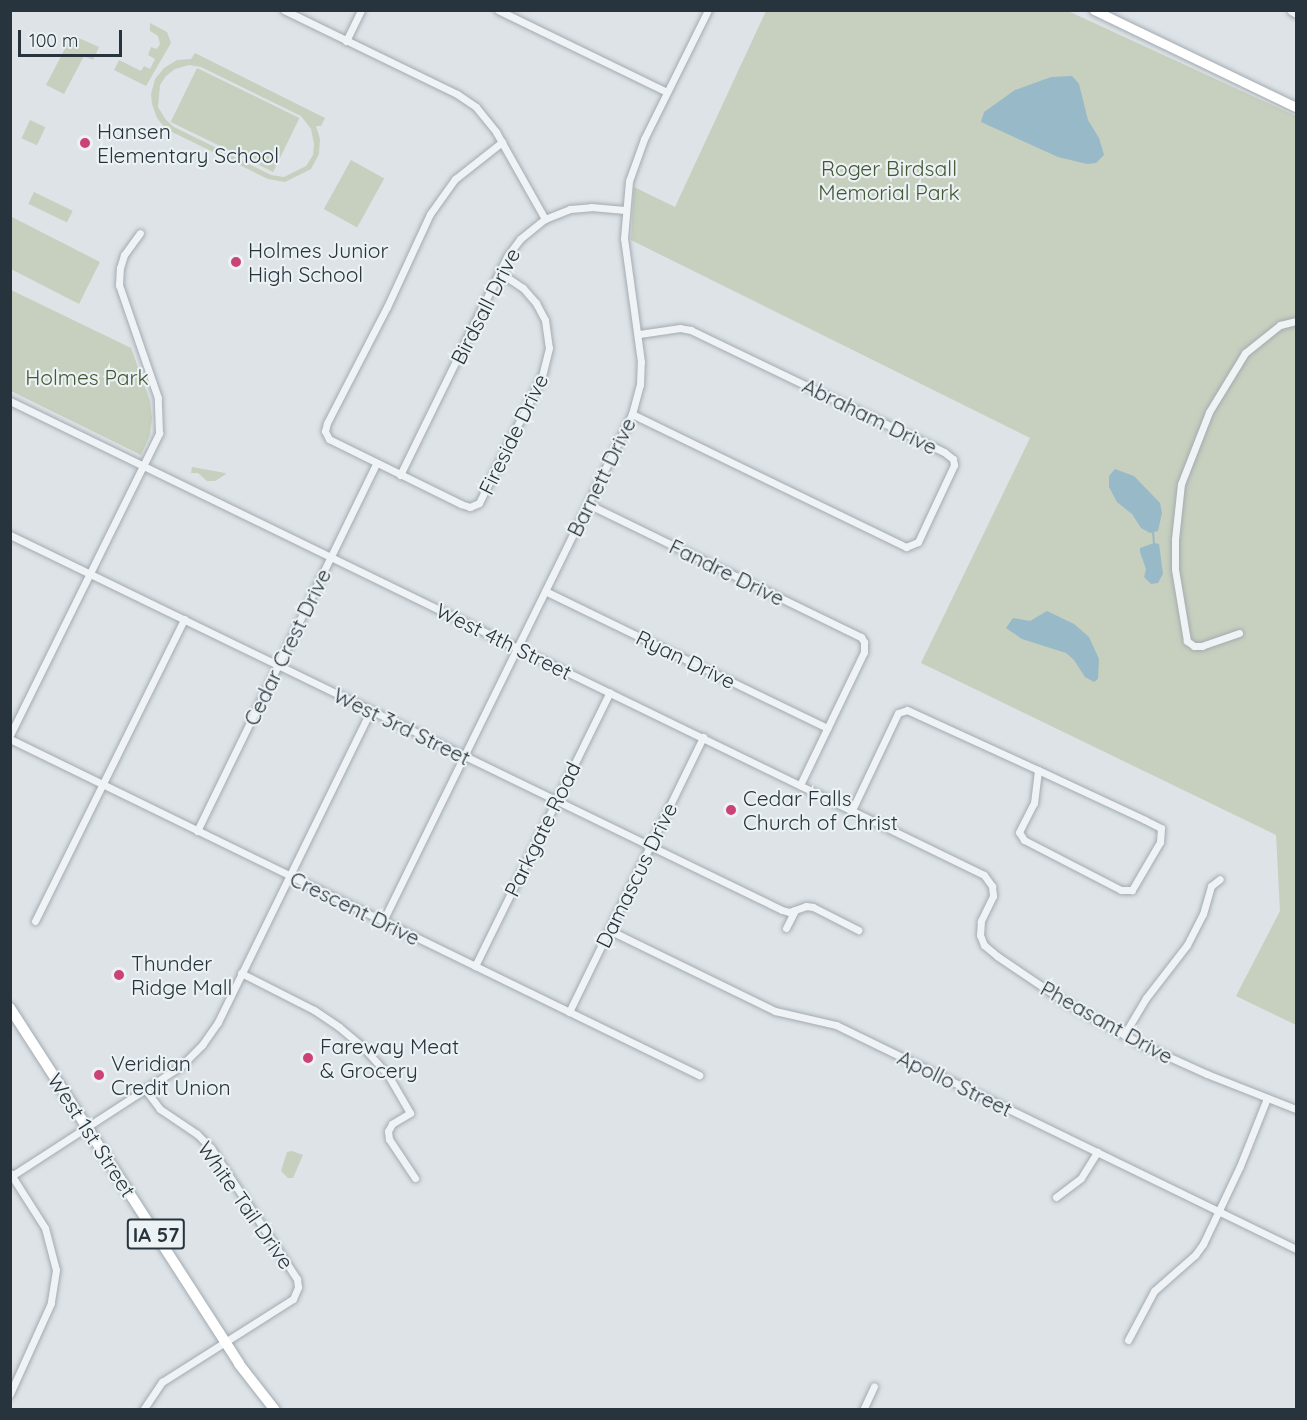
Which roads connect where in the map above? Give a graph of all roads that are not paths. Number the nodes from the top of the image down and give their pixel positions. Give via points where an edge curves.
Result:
1 (284, 10) edge
2 (361, 10) edge
3 (498, 10) edge
4 (708, 10) edge
5 (1094, 10) edge
6 (1291, 11) edge
7 (1296, 14) edge
8 (346, 41) junction
9 (667, 92) junction
10 (1296, 108) edge
11 (502, 142) junction
12 (625, 210) junction
13 (545, 219) junction
14 (140, 233) dead end
15 (499, 272) junction
16 (1296, 321) edge
17 (639, 334) junction
18 (10, 400) edge
19 (632, 414) junction
20 (376, 464) junction
21 (144, 465) junction
22 (400, 475) junction
23 (588, 504) junction
24 (10, 535) edge
25 (331, 556) junction
26 (90, 574) junction
27 (545, 591) junction
28 (184, 619) junction
29 (1239, 633) dead end
30 (518, 648) junction
31 (278, 665) junction
32 (610, 692) junction
33 (371, 710) junction
34 (827, 728) junction
35 (10, 737) edge
36 (702, 737) junction
37 (464, 756) junction
38 (1038, 770) junction
39 (102, 785) junction
40 (800, 785) junction
41 (556, 801) junction
42 (852, 810) junction
43 (197, 831) junction
44 (650, 846) junction
45 (288, 875) junction
46 (1220, 879) dead end
47 (992, 886) joint
48 (795, 910) junction
49 (35, 921) dead end
50 (383, 921) junction
51 (786, 928) dead end
52 (609, 930) junction
53 (858, 930) dead end
54 (476, 966) junction
55 (242, 973) junction
56 (10, 1008) edge
57 (569, 1012) junction
58 (1124, 1035) junction
59 (699, 1075) dead end
60 (146, 1089) junction
61 (1267, 1098) junction
62 (1296, 1109) edge
63 (86, 1127) junction
64 (1097, 1152) junction
65 (11, 1175) edge
66 (415, 1178) dead end
67 (1056, 1197) dead end
68 (1219, 1211) junction
69 (1296, 1249) edge
70 (1128, 1340) dead end
71 (225, 1341) junction
72 (874, 1386) dead end
73 (10, 1394) edge
74 (143, 1410) edge
75 (275, 1410) edge
76 (863, 1410) edge

1 - 8 street
2 - 8 street
3 - 9 street
4 - 9 street, Barnett Drive
5 - 10 main road
6 - 7 street
8 - 11 street via 457,94 483,115
9 - 12 street, Barnett Drive via 638,153
11 - 13 street
11 - 20 street, Fireside Drive via 455,179 429,214 387,307 327,423 326,435 333,442
12 - 13 street, Birdsall Drive via 579,208
12 - 17 street, Barnett Drive via 624,238
13 - 15 street, Birdsall Drive via 520,239
14 - 21 street via 124,255 118,276 160,407 159,433
15 - 22 street, Birdsall Drive
15 - 22 street, Fireside Drive via 523,288 536,303 545,320 549,348 542,376 483,499 474,506 465,506
16 - 29 street via 1280,325 1245,353 1209,412 1181,484 1174,539 1175,569 1187,641 1202,646
17 - 19 street, Barnett Drive via 641,373
17 - 19 street, Abraham Drive via 691,330 944,452 954,465 918,542 906,547
18 - 21 street, West 4th Street
19 - 23 street, Barnett Drive
20 - 22 street, Fireside Drive
20 - 25 street, Cedar Crest Drive
21 - 25 street, West 4th Street
21 - 26 street
23 - 27 street, Barnett Drive
23 - 34 street, Fandre Drive via 856,634 864,642 864,652
24 - 26 street, West 3rd Street
25 - 30 street, West 4th Street
25 - 31 street, Cedar Crest Drive
26 - 28 street, West 3rd Street
26 - 35 street
27 - 30 street, Barnett Drive
27 - 34 street, Ryan Drive
28 - 31 street, West 3rd Street
28 - 39 street
30 - 32 street, West 4th Street
30 - 37 street, Barnett Drive
31 - 33 street, West 3rd Street
31 - 43 street, Cedar Crest Drive
32 - 36 street, West 4th Street
32 - 41 street, Parkgate Road
33 - 37 street, West 3rd Street
33 - 45 street
34 - 40 street
35 - 39 street, Crescent Drive
36 - 40 street, West 4th Street
36 - 44 street, Damascus Drive
37 - 41 street, West 3rd Street
37 - 50 street, Barnett Drive
38 - 38 street via 1035,803 1019,832 1024,840 1121,890 1132,890 1160,842 1161,828
38 - 42 street via 903,711 898,714
39 - 43 street, Crescent Drive
39 - 49 street
40 - 42 street, West 4th Street
41 - 44 street, West 3rd Street
41 - 54 street, Parkgate Road
42 - 47 street, West 4th Street via 984,875
43 - 45 street, Crescent Drive
44 - 48 street, West 3rd Street via 782,910
44 - 52 street, Damascus Drive
45 - 50 street, Crescent Drive
45 - 55 street
46 - 58 street via 1211,886 1203,914 1187,945 1146,998
47 - 58 street, Pheasant Drive via 993,896 980,928 984,945 1042,987
48 - 51 street
48 - 53 street, West 3rd Street via 813,907
50 - 54 street, Crescent Drive
52 - 57 street, Damascus Drive
52 - 64 street, Apollo Street via 775,1011 836,1025
54 - 57 street, Crescent Drive
55 - 60 street via 202,1046 181,1066
55 - 66 street via 339,1027 388,1075 410,1113 392,1124 388,1139
56 - 63 main road, West 1st Street / IA 57
57 - 59 street, Crescent Drive
58 - 61 street, Pheasant Drive
60 - 63 street
60 - 71 street, White Tail Drive via 167,1116 205,1141 297,1279 293,1299
61 - 62 street, Pheasant Drive
61 - 68 street
63 - 65 street
63 - 71 main road, West 1st Street / IA 57
64 - 67 street via 1081,1178
64 - 68 street, Apollo Street
65 - 73 street via 41,1220 56,1270 47,1313
68 - 69 street, Apollo Street
68 - 70 street via 1195,1255 1177,1268 1146,1302
71 - 74 street, White Tail Drive via 162,1382
71 - 75 main road, West 1st Street / IA 57
72 - 76 street

